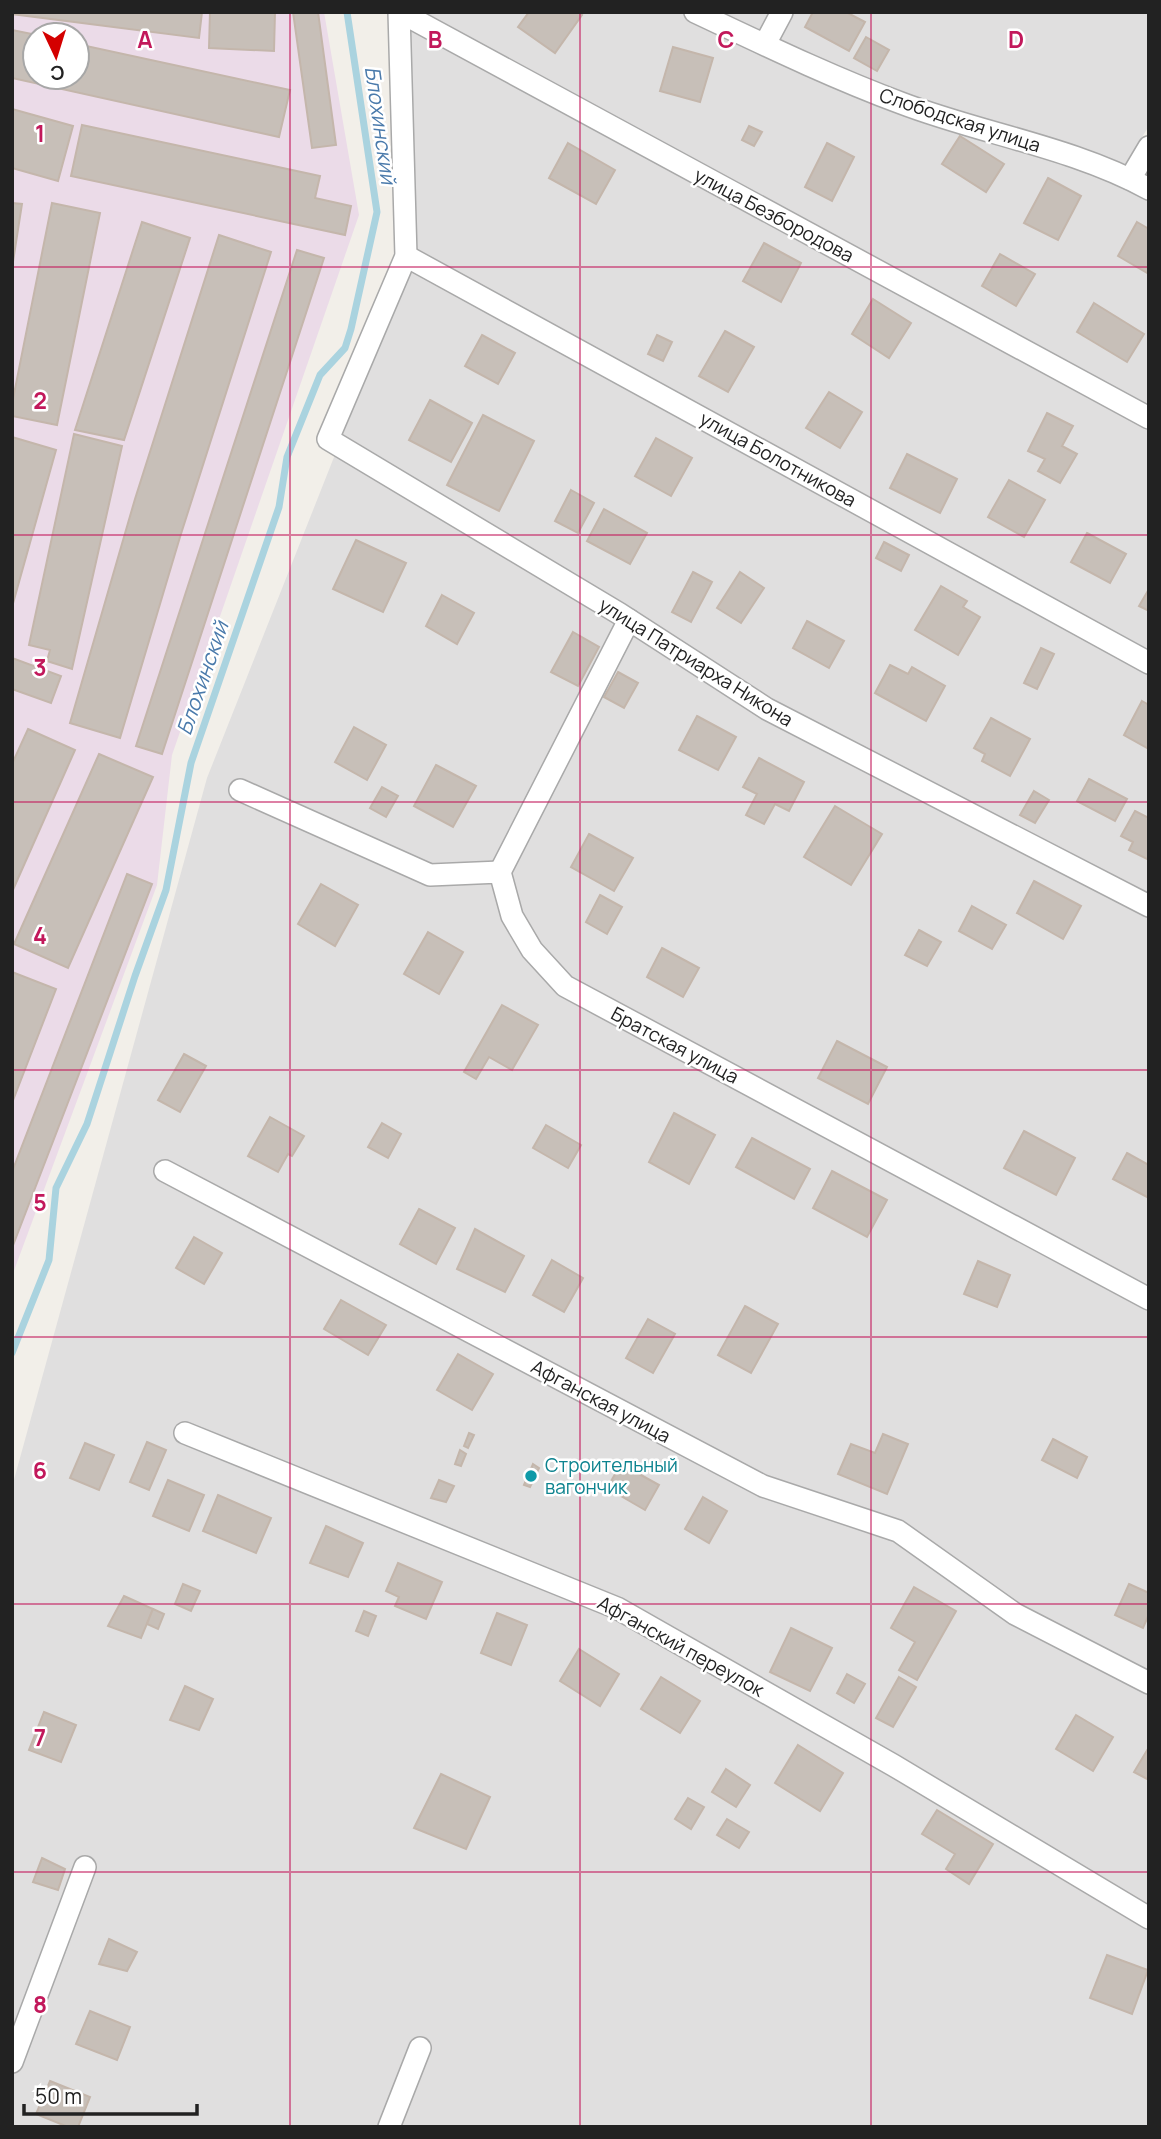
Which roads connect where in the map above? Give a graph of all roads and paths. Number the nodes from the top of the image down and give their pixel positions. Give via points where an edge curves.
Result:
1 (399, 12) edge
2 (695, 12) edge
3 (782, 12) edge
4 (765, 44) junction
5 (1149, 147) edge
6 (1139, 184) edge
7 (407, 256) junction
8 (1149, 418) edge
9 (629, 620) junction
10 (1149, 663) edge
11 (240, 790) dead end
12 (500, 872) junction
13 (1149, 906) edge
14 (165, 1171) dead end
15 (1149, 1299) edge
16 (185, 1433) dead end
17 (1149, 1683) edge
18 (85, 1867) dead end
19 (1149, 1918) edge
20 (420, 2048) dead end
21 (12, 2062) edge
22 (389, 2127) edge

1 - 7 street
1 - 8 street, улица Безбородова
2 - 4 street, Слободская улица
3 - 4 street
4 - 6 street, Слободская улица via 902,104 1024,140
5 - 6 street
7 - 9 street, улица Патриарха Никона via 328,439
7 - 10 street, улица Болотникова
9 - 12 street
9 - 13 street, улица Патриарха Никона via 767,709
11 - 12 street via 430,874
12 - 15 street, Братская улица via 512,916 532,950 565,986
14 - 17 street, Афганская улица via 763,1486 898,1531 1015,1614
16 - 19 street, Афганский переулок via 617,1608
18 - 21 street
20 - 22 street

